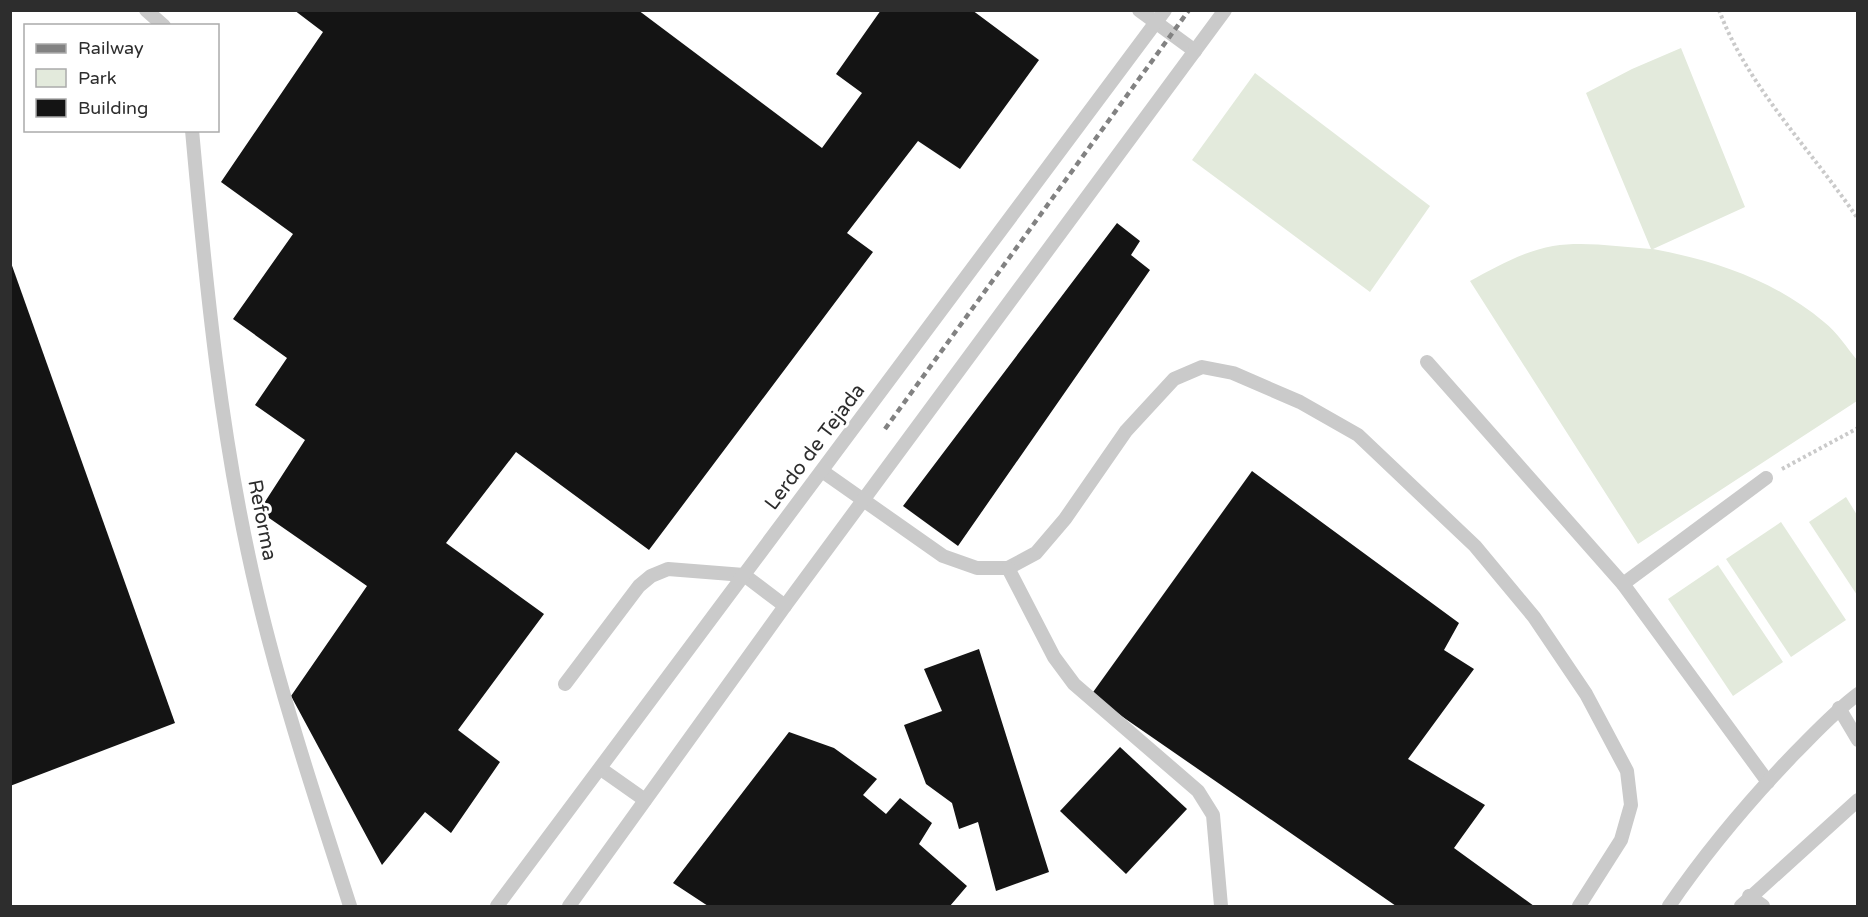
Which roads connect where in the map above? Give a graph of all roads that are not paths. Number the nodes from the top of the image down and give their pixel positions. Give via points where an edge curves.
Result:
1 (146, 10) edge
2 (1139, 10) edge
3 (1165, 10) edge
4 (1225, 10) edge
5 (1156, 23) junction
6 (162, 24) edge
7 (1195, 51) junction
8 (192, 132) edge
9 (1427, 362) dead end
10 (822, 471) junction
11 (1766, 478) road end
12 (863, 500) junction
13 (1008, 568) junction
14 (744, 575) junction
15 (1623, 584) junction
16 (785, 606) junction
17 (565, 684) dead end
18 (1857, 694) edge
19 (1839, 708) junction
20 (1857, 740) edge
21 (601, 769) junction
22 (1768, 782) junction
23 (645, 800) junction
24 (1857, 800) edge
25 (1745, 901) edge
26 (350, 906) edge
27 (497, 906) edge
28 (569, 906) edge
29 (1221, 906) edge
30 (1579, 906) edge
31 (1669, 906) edge
32 (1763, 906) edge

1 - 6 lane
2 - 5 lane
3 - 5 lane, Lerdo de Tejada
4 - 7 lane
5 - 7 lane
5 - 10 lane, Lerdo de Tejada
7 - 12 lane
8 - 26 lane, Reforma via 213,348 256,592 281,686
9 - 15 lane
10 - 12 lane
10 - 14 lane, Lerdo de Tejada
11 - 15 lane
12 - 13 lane via 943,556 977,568
12 - 16 lane
13 - 29 lane via 1054,657 1074,684 1198,791 1213,815
13 - 30 lane via 1036,553 1065,519 1126,431 1173,379 1202,367 1233,373 1290,397 1358,435 1475,546 1534,617 1586,693 1627,771 1631,805 1621,840
14 - 16 lane
14 - 17 lane via 669,569 651,576 639,586
14 - 21 lane, Lerdo de Tejada
15 - 22 lane
16 - 23 lane
18 - 19 lane
19 - 20 lane
19 - 22 lane
21 - 23 lane
21 - 27 lane, Lerdo de Tejada
22 - 31 lane via 1701,861
23 - 28 lane
24 - 25 lane
25 - 32 lane

